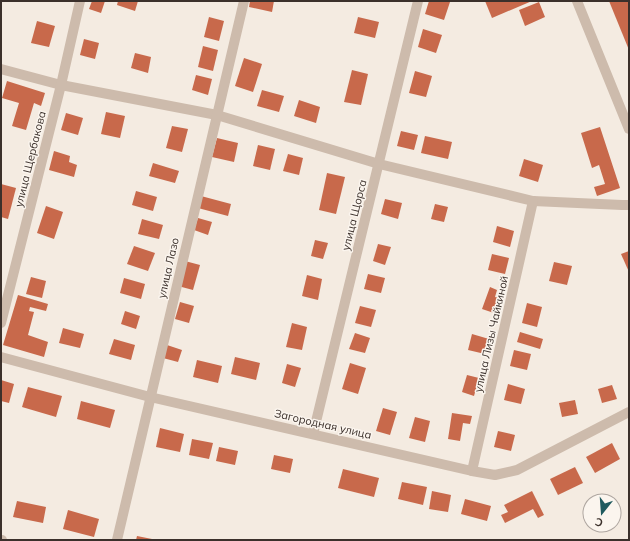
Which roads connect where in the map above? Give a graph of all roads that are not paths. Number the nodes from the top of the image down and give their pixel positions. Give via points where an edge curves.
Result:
1 (80, 1) edge
2 (244, 1) edge
3 (418, 1) edge
4 (577, 1) edge
5 (1, 69) edge
6 (61, 85) junction
7 (217, 115) junction
8 (629, 129) edge
9 (379, 164) junction
10 (533, 201) junction
11 (629, 205) edge
12 (1, 323) edge
13 (1, 357) edge
14 (150, 397) junction
15 (629, 412) edge
16 (313, 434) junction
17 (472, 471) junction
18 (117, 540) edge

1 - 6 street, улица Щербакова
2 - 7 street, улица Лазо
3 - 9 street, улица Щорса
4 - 8 street
5 - 6 street
6 - 7 street
6 - 12 street, улица Щербакова
7 - 9 street
7 - 14 street, улица Лазо
9 - 10 street
9 - 16 street, улица Щорса
10 - 11 street
10 - 17 street, улица Лизы Чайкиной
13 - 14 street, Загородная улица
14 - 16 street, Загородная улица
14 - 18 street, улица Лазо
15 - 17 street, Загородная улица via 517,470 495,475
16 - 17 street, Загородная улица

